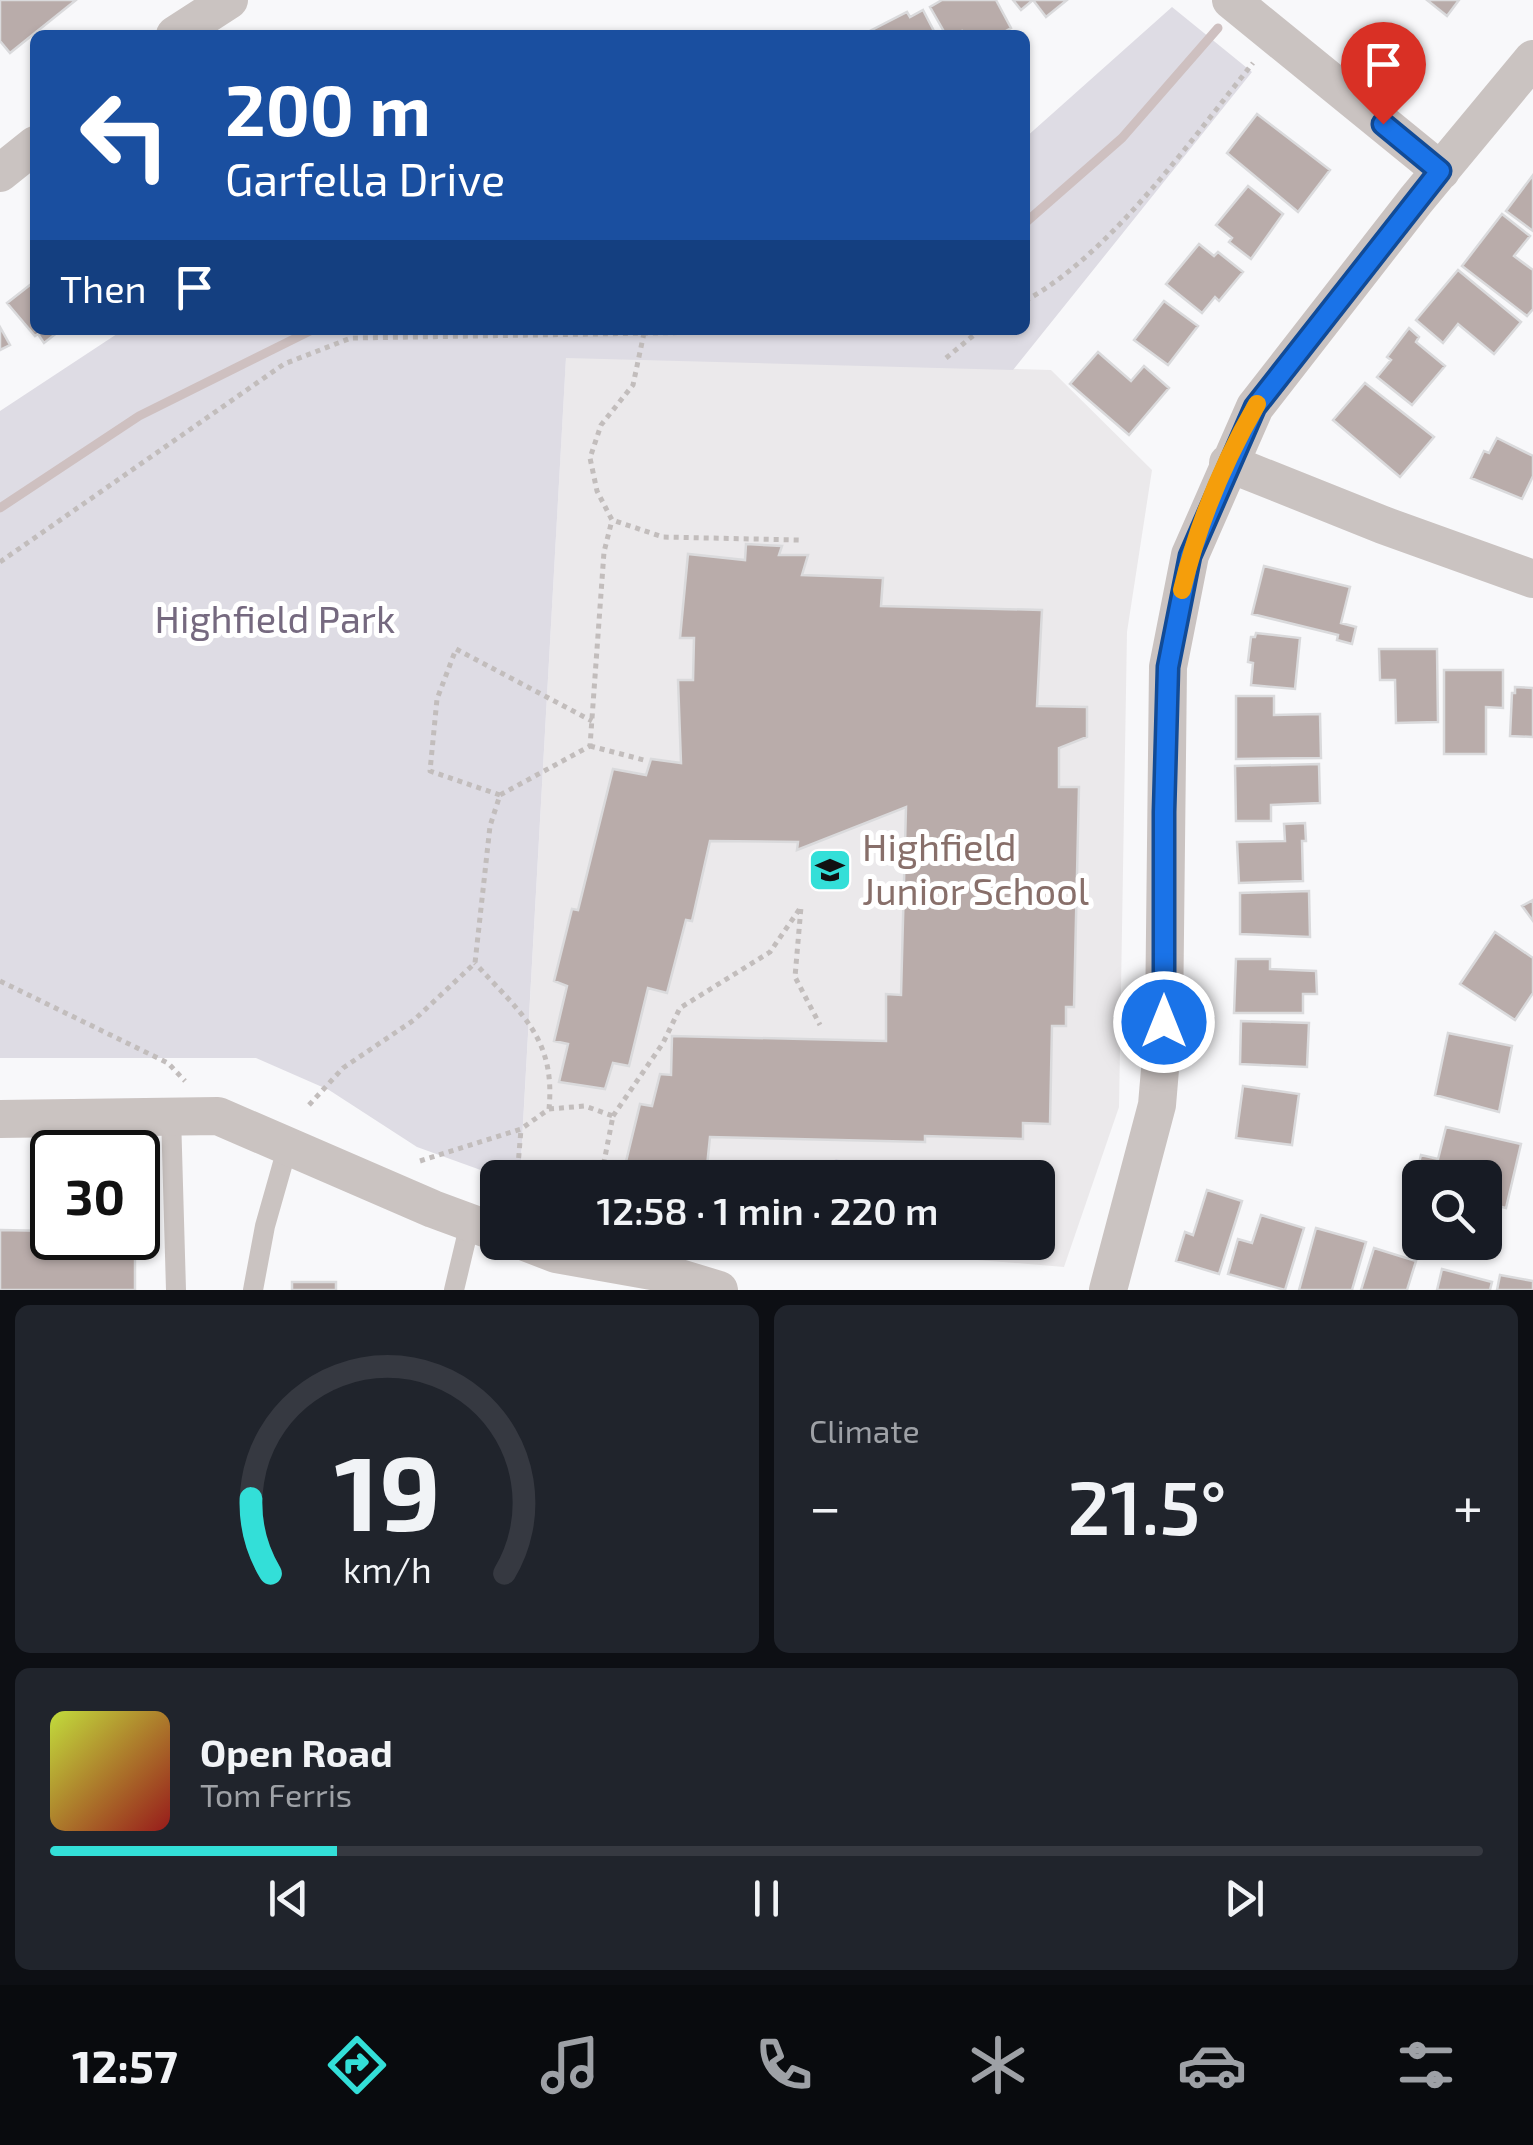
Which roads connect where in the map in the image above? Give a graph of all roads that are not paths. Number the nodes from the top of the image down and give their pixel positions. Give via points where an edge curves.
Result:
1 (230, 0) edge
2 (1230, 0) edge
3 (183, 30) edge
4 (1533, 59) edge
5 (30, 149) edge
6 (1440, 171) junction
7 (0, 173) edge
8 (1228, 463) junction
9 (1533, 579) edge
10 (170, 1116) junction
11 (0, 1119) edge
12 (288, 1145) junction
13 (480, 1226) edge
14 (480, 1236) edge
15 (590, 1260) edge
16 (176, 1290) edge
17 (253, 1290) edge
18 (454, 1290) edge
19 (719, 1290) edge
20 (1108, 1290) edge

1 - 3 street
2 - 6 street
4 - 6 street
5 - 7 street
6 - 8 street via 1287,362
8 - 9 street
8 - 20 street via 1190,556 1168,667 1157,1105
10 - 11 street
10 - 12 street via 218,1116
10 - 16 lane
12 - 13 street
12 - 17 lane
14 - 18 lane
15 - 19 street

